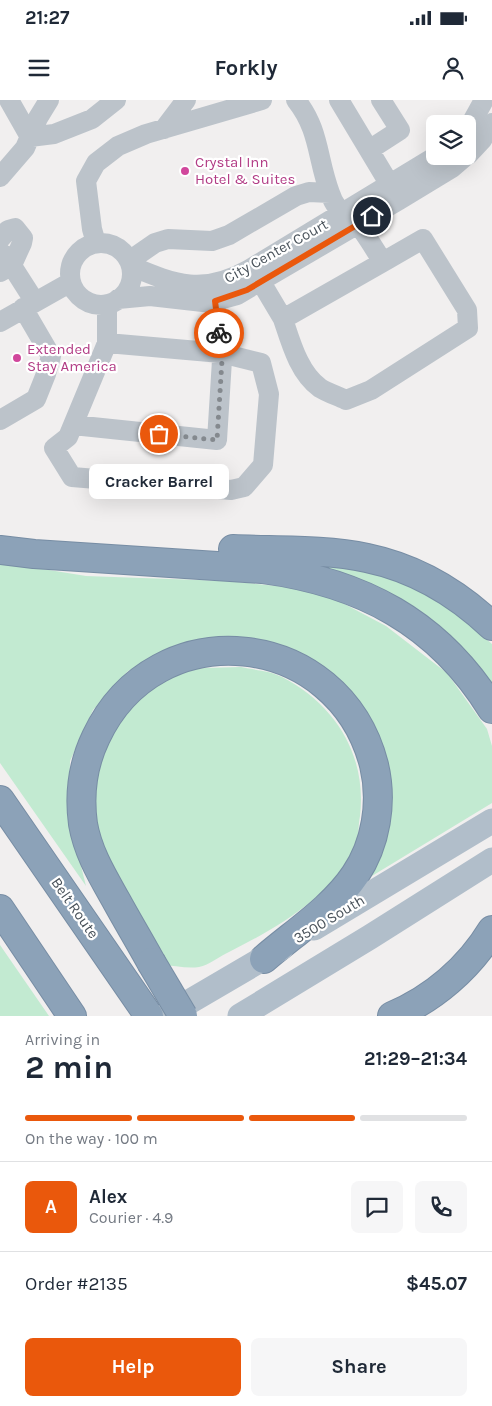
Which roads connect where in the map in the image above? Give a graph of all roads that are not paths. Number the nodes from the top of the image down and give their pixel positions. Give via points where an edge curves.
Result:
1 (9, 100) edge
2 (49, 100) edge
3 (116, 100) edge
4 (186, 100) edge
5 (262, 100) edge
6 (296, 100) edge
7 (339, 100) edge
8 (382, 100) edge
9 (484, 100) edge
10 (476, 115) edge
11 (492, 123) edge
12 (164, 129) junction
13 (30, 136) junction
14 (476, 146) edge
15 (368, 150) junction
16 (3, 164) edge
17 (434, 165) edge
18 (394, 192) junction
19 (330, 193) junction
20 (350, 219) junction
21 (0, 238) edge
22 (96, 243) junction
23 (0, 247) edge
24 (383, 262) junction
25 (130, 264) junction
26 (6, 268) edge
27 (70, 282) junction
28 (260, 282) junction
29 (214, 293) junction
30 (112, 302) junction
31 (29, 305) junction
32 (283, 320) junction
33 (0, 322) edge
34 (107, 343) junction
35 (221, 353) junction
36 (0, 420) edge
37 (73, 425) junction
38 (0, 537) edge
39 (0, 550) edge
40 (492, 626) edge
41 (492, 709) edge
42 (0, 800) edge
43 (492, 821) edge
44 (492, 860) edge
45 (0, 909) edge
46 (492, 930) edge
47 (264, 958) junction
48 (70, 1012) edge
49 (149, 1016) edge
50 (165, 1016) edge
51 (183, 1016) edge
52 (240, 1016) edge
53 (392, 1016) edge

1 - 13 street
2 - 13 street
3 - 13 street via 92,119 54,134
4 - 12 street
5 - 12 street
6 - 19 street via 306,113 315,135
7 - 15 street
8 - 15 street via 400,130
9 - 10 street
11 - 14 street, City Center Court
12 - 22 street via 118,146 96,163 86,181
13 - 16 street via 25,148
15 - 18 street
17 - 18 street, City Center Court
18 - 20 street, City Center Court
19 - 20 street
19 - 25 street via 309,192 296,196 229,235 212,241 168,239 155,243
20 - 24 street
20 - 28 street, City Center Court
20 - 29 street, City Center Court via 226,281
21 - 26 street via 15,228 23,238
22 - 25 street, City Center Court via 114,246 122,251
22 - 27 street via 88,245 74,257
23 - 26 street
24 - 32 street
24 - 32 street via 423,239 466,310 468,328 370,390 346,400 320,388 306,373
25 - 29 street, City Center Court via 158,278
25 - 30 street via 132,276 129,286
26 - 31 street
27 - 30 street, City Center Court via 80,298 88,302 98,305
27 - 31 street
28 - 29 street, City Center Court via 237,295
28 - 32 street
29 - 30 street, City Center Court via 192,302 150,296
29 - 35 street
30 - 34 street
31 - 33 street
31 - 36 street via 51,356 36,399
34 - 35 street
34 - 37 street
35 - 37 street via 217,440
35 - 37 street via 261,364 269,394 263,465 244,487 231,490 72,477 54,448 68,437
38 - 40 highway via 34,542 365,557 401,567 434,582 464,601
39 - 41 highway via 262,569 335,584 379,603 433,640 469,676
42 - 49 highway, Belt Route
43 - 47 main road, 3500 South
44 - 52 main road
45 - 48 highway
46 - 53 highway via 478,951 453,977 419,1003
47 - 50 main road, 3500 South
47 - 51 highway, bridge via 329,905 356,874 374,833 377,785 371,754 359,726 327,686 285,660 257,652 212,651 167,665 140,681 117,703 92,744 82,792 87,841 99,871

